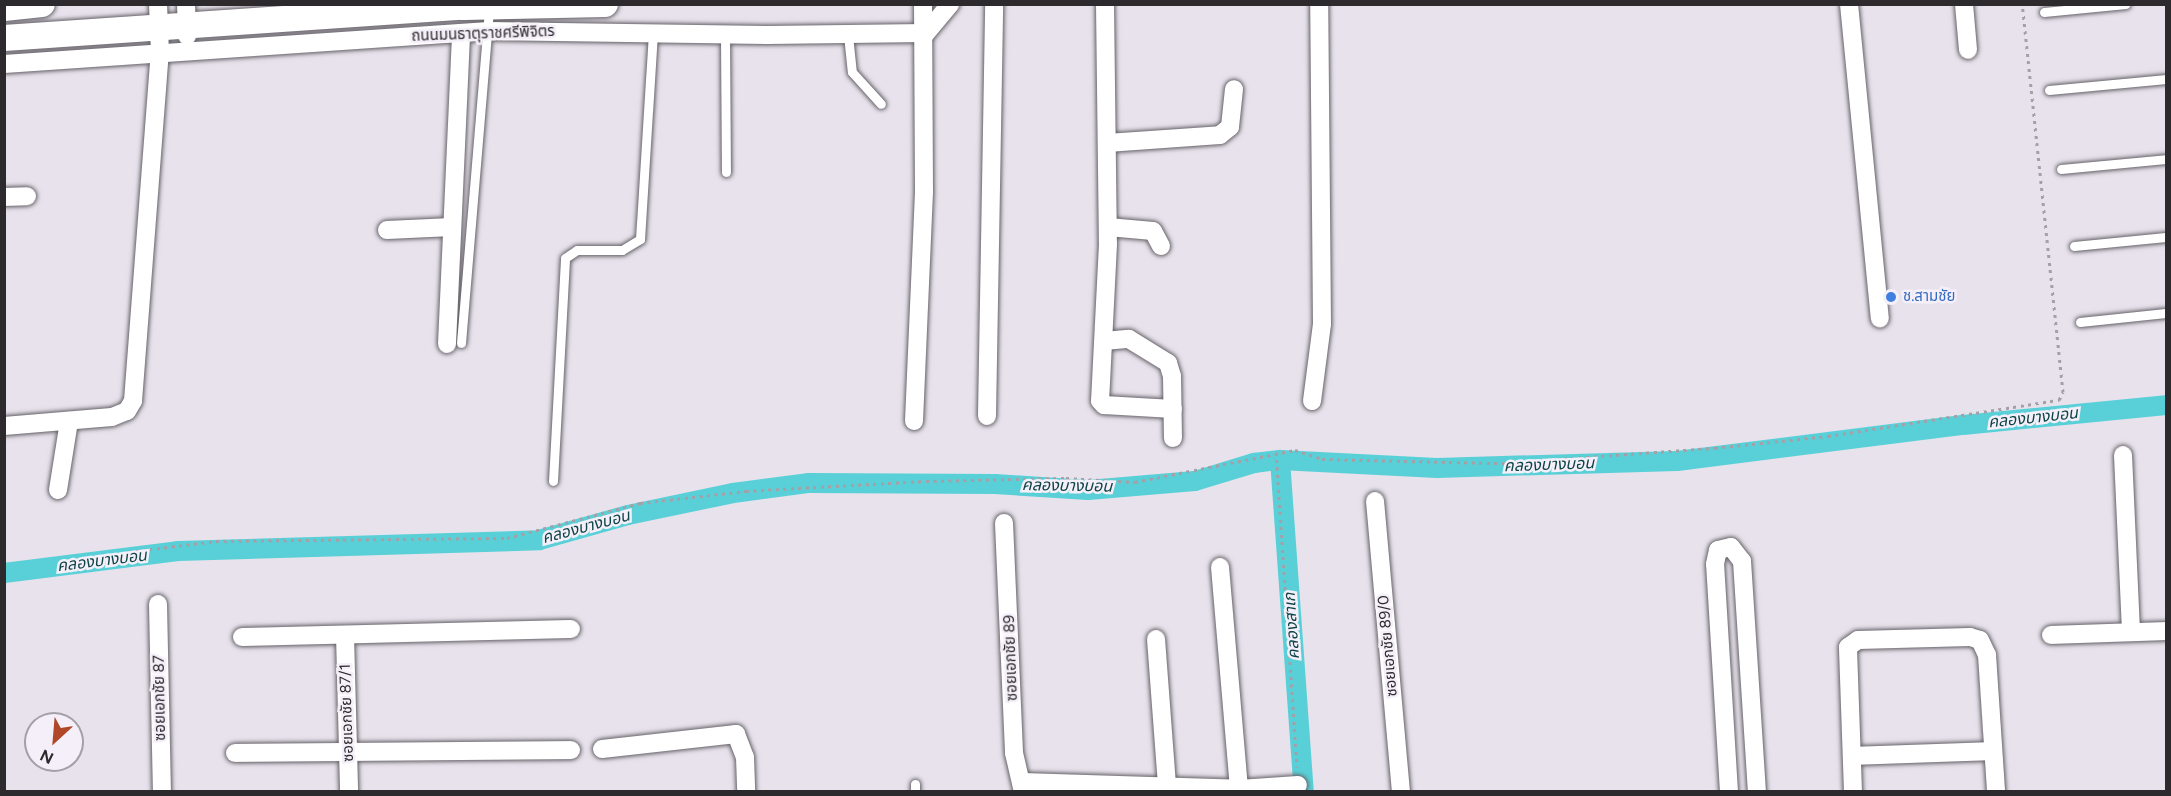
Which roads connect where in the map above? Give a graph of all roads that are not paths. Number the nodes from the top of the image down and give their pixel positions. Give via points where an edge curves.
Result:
1 (42, 4) edge
2 (606, 4) edge
3 (923, 4) edge
4 (950, 4) edge
5 (994, 4) edge
6 (1105, 4) edge
7 (1319, 4) edge
8 (1850, 4) edge
9 (1965, 4) edge
10 (2126, 4) edge
11 (4, 8) edge
12 (479, 11) edge
13 (2044, 12) dead end
14 (186, 14) edge
15 (158, 15) edge
16 (653, 33) junction
17 (926, 33) junction
18 (461, 34) junction
19 (725, 35) junction
20 (848, 35) junction
21 (4, 38) edge
22 (1968, 50) dead end
23 (188, 52) junction
24 (160, 53) junction
25 (4, 64) edge
26 (2166, 78) edge
27 (1234, 90) dead end
28 (2049, 90) dead end
29 (880, 104) dead end
30 (1107, 143) junction
31 (2166, 159) edge
32 (2061, 170) dead end
33 (726, 172) dead end
34 (27, 196) dead end
35 (4, 197) edge
36 (1108, 226) junction
37 (452, 227) junction
38 (387, 230) dead end
39 (2166, 237) edge
40 (1161, 246) dead end
41 (2074, 246) dead end
42 (2166, 314) edge
43 (1880, 318) dead end
44 (2080, 322) dead end
45 (1104, 341) junction
46 (454, 344) joint
47 (1312, 401) dead end
48 (1173, 409) junction
49 (987, 416) dead end
50 (69, 420) junction
51 (914, 421) dead end
52 (4, 426) edge
53 (1173, 438) dead end
54 (2123, 454) dead end
55 (553, 481) dead end
56 (58, 490) dead end
57 (1375, 501) dead end
58 (1004, 523) dead end
59 (1220, 567) dead end
60 (158, 604) dead end
61 (571, 629) dead end
62 (2166, 631) edge
63 (2131, 632) junction
64 (345, 635) junction
65 (2051, 636) dead end
66 (242, 637) dead end
67 (1156, 639) dead end
68 (602, 749) dead end
69 (571, 750) dead end
70 (1994, 751) junction
71 (349, 752) junction
72 (236, 753) dead end
73 (1852, 756) junction
74 (1298, 785) road end
75 (1022, 787) edge
76 (1167, 787) junction
77 (1239, 789) junction
78 (162, 792) edge
79 (349, 792) edge
80 (746, 792) edge
81 (1401, 792) edge
82 (1729, 792) edge
83 (1757, 792) edge
84 (1853, 792) edge
85 (1996, 792) edge

1 - 11 street
2 - 12 street, ถนนมนธาตุราชศรีพิจิตร
3 - 17 street
4 - 17 street
5 - 49 street
6 - 30 street
7 - 47 street via 1322,324
8 - 43 street
9 - 22 street
10 - 13 lane
12 - 14 street, ถนนมนธาตุราชศรีพิจิตร
12 - 16 street, ถนนมนธาตุราชศรีพิจิตร
12 - 18 street, ถนนมนธาตุราชศรีพิจิตร
12 - 46 lane
14 - 15 street, ถนนมนธาตุราชศรีพิจิตร
14 - 23 street
15 - 21 street, ถนนมนธาตุราชศรีพิจิตร
15 - 24 street
16 - 19 street, ถนนมนธาตุราชศรีพิจิตร
16 - 55 lane via 640,239 622,250 577,250 565,258
17 - 20 street, ถนนมนธาตุราชศรีพิจิตร
17 - 51 street
18 - 23 street, ถนนมนธาตุราชศรีพิจิตร
18 - 37 street
19 - 20 street, ถนนมนธาตุราชศรีพิจิตร
19 - 33 lane
20 - 29 lane via 852,72
23 - 24 street, ถนนมนธาตุราชศรีพิจิตร
24 - 25 street, ถนนมนธาตุราชศรีพิจิตร
24 - 50 street via 137,391 127,411 112,417
26 - 28 lane
27 - 30 street via 1230,127 1220,135
30 - 36 street
31 - 32 lane
34 - 35 street
36 - 40 street via 1153,231
36 - 45 street
37 - 38 street
37 - 46 street
39 - 41 lane
42 - 44 lane
45 - 48 street via 1130,339 1168,363
45 - 48 street via 1101,404
48 - 53 street
50 - 52 street
50 - 56 street
54 - 63 street
57 - 81 street, ซอยเอกชัย 89/0
58 - 75 street, ซอยเอกชัย 89 via 1014,753
59 - 77 street
60 - 78 street, ซอยเอกชัย 87
61 - 64 street
62 - 63 street
63 - 65 street
64 - 66 street
64 - 71 street, ซอยเอกชัย 87/1
67 - 76 street
68 - 80 street via 736,734 745,757
69 - 71 street
70 - 73 street
70 - 73 street via 1987,655 1980,640 1858,640 1846,652
70 - 85 street
71 - 72 street
71 - 79 street, ซอยเอกชัย 87/1
73 - 84 street
74 - 77 street
75 - 76 street
76 - 77 street
82 - 83 street via 1715,564 1718,550 1731,547 1742,561

